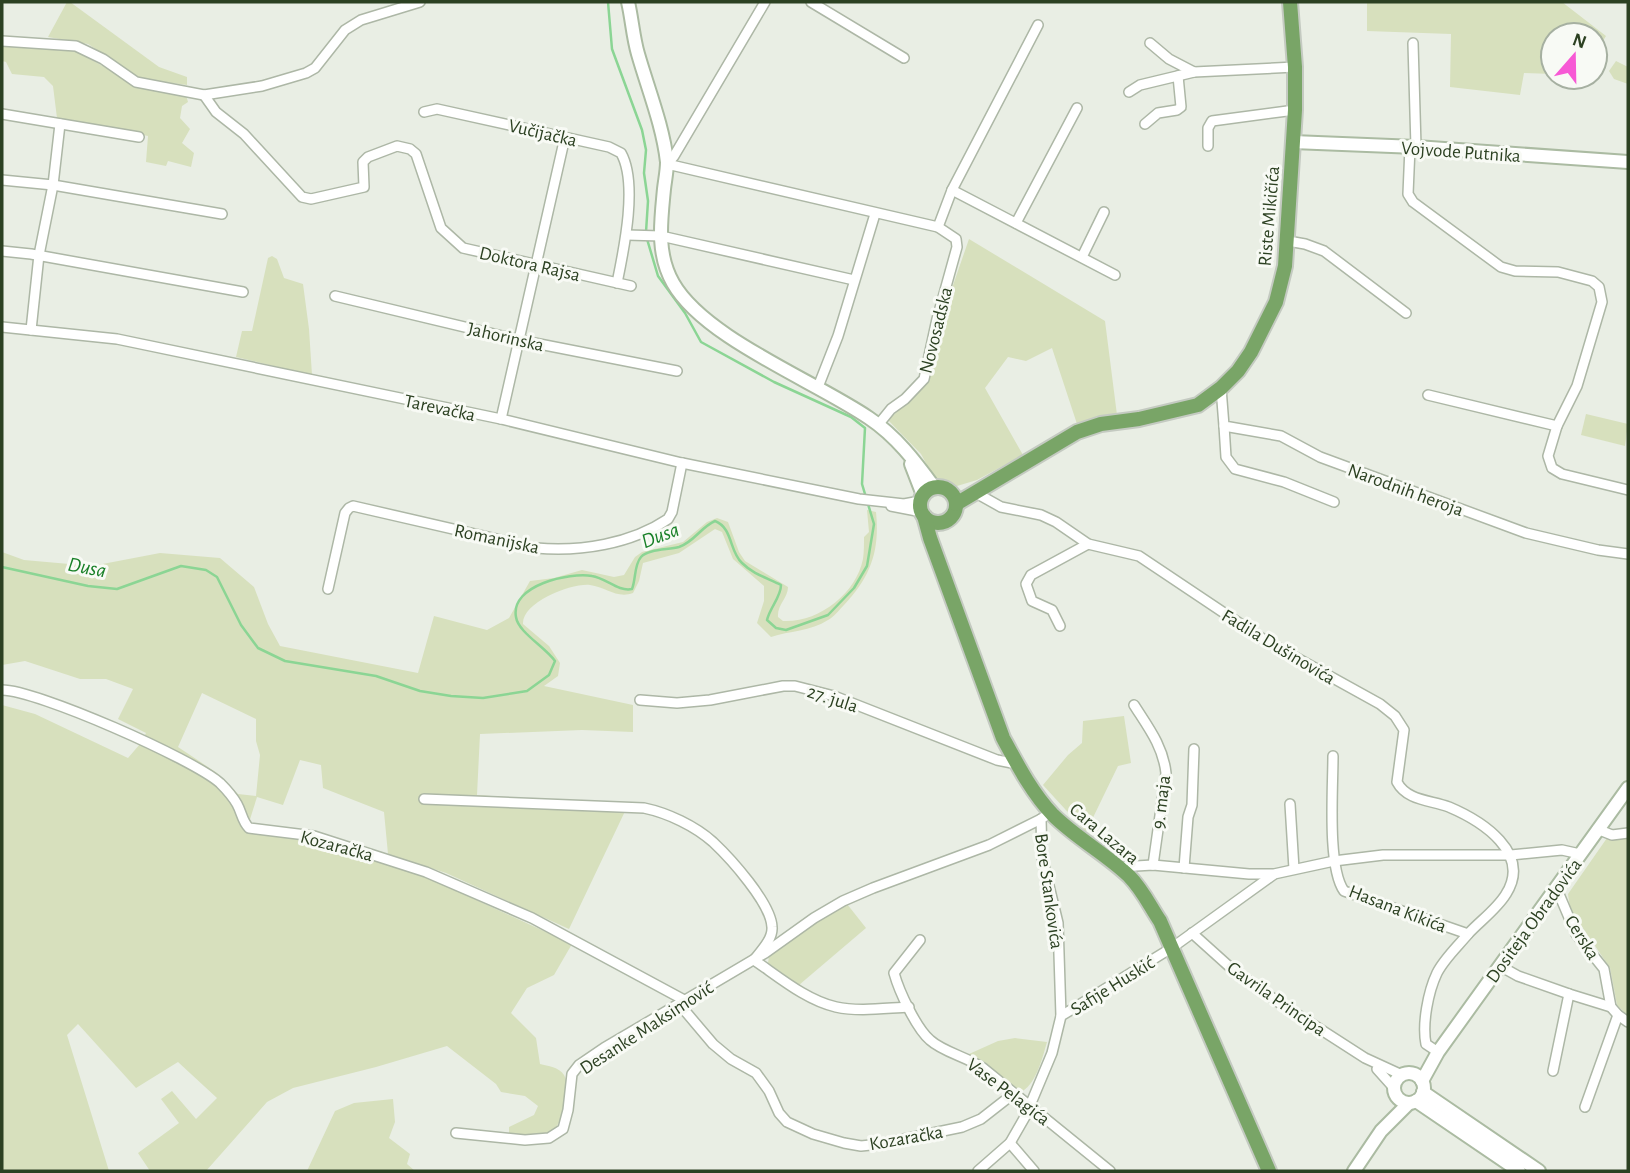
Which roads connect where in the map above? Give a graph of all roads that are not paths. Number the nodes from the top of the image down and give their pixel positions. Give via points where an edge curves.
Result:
1 (420, 2) edge
2 (628, 2) edge
3 (765, 2) edge
4 (811, 2) edge
5 (1290, 2) edge
6 (1038, 25) dead end
7 (2, 41) edge
8 (1150, 43) dead end
9 (1413, 43) dead end
10 (904, 58) dead end
11 (1295, 67) junction
12 (1194, 72) junction
13 (1178, 76) junction
14 (1129, 92) dead end
15 (204, 95) junction
16 (1077, 108) dead end
17 (1295, 110) junction
18 (424, 112) dead end
19 (2, 114) edge
20 (60, 124) junction
21 (1145, 124) dead end
22 (139, 137) dead end
23 (565, 137) junction
24 (1293, 142) junction
25 (1208, 146) dead end
26 (1413, 147) junction
27 (1628, 162) edge
28 (667, 164) junction
29 (2, 180) edge
30 (53, 185) junction
31 (952, 190) junction
32 (1104, 212) dead end
33 (875, 214) junction
34 (222, 215) dead end
35 (1016, 223) junction
36 (938, 227) junction
37 (631, 235) junction
38 (657, 237) junction
39 (1288, 241) junction
40 (2, 251) edge
41 (38, 255) junction
42 (1082, 257) junction
43 (537, 266) junction
44 (1115, 275) dead end
45 (854, 281) junction
46 (617, 283) junction
47 (631, 286) dead end
48 (243, 292) dead end
49 (335, 296) dead end
50 (1406, 313) dead end
51 (2, 327) edge
52 (31, 330) junction
53 (519, 340) junction
54 (677, 372) dead end
55 (818, 387) junction
56 (1221, 388) junction
57 (1428, 395) dead end
58 (501, 419) junction
59 (878, 425) junction
60 (1224, 426) junction
61 (1557, 426) junction
62 (682, 463) junction
63 (1005, 476) junction
64 (1628, 490) edge
65 (976, 493) junction
66 (953, 497) junction
67 (925, 502) junction
68 (1334, 502) dead end
69 (943, 522) junction
70 (1088, 544) junction
71 (1628, 554) edge
72 (940, 560) junction
73 (328, 589) dead end
74 (1060, 626) dead end
75 (2, 690) edge
76 (640, 700) dead end
77 (1134, 705) dead end
78 (1194, 749) dead end
79 (1333, 756) dead end
80 (1017, 764) junction
81 (1628, 788) edge
82 (424, 799) dead end
83 (1290, 804) dead end
84 (1046, 816) junction
85 (1597, 829) junction
86 (1628, 833) edge
87 (1511, 855) junction
88 (1580, 855) junction
89 (1334, 861) junction
90 (1153, 865) junction
91 (1117, 867) junction
92 (1184, 868) junction
93 (1294, 869) junction
94 (1274, 874) junction
95 (1556, 887) junction
96 (1192, 933) junction
97 (1468, 934) junction
98 (920, 940) dead end
99 (1173, 947) junction
100 (754, 960) junction
101 (1500, 966) junction
102 (1569, 994) junction
103 (683, 1003) junction
104 (909, 1007) junction
105 (1611, 1007) junction
106 (1618, 1015) junction
107 (1061, 1016) junction
108 (1628, 1022) edge
109 (1438, 1052) junction
110 (1365, 1058) junction
111 (1553, 1071) dead end
112 (1414, 1088) junction
113 (1395, 1091) junction
114 (1013, 1094) junction
115 (1029, 1105) junction
116 (1585, 1107) dead end
117 (1381, 1131) junction
118 (456, 1133) dead end
119 (1010, 1143) junction
120 (978, 1171) edge
121 (1034, 1171) edge
122 (1110, 1171) edge
123 (1269, 1171) edge
124 (1354, 1171) edge
125 (1518, 1171) edge
126 (1539, 1171) edge

1 - 15 street via 361,20 345,30 306,73
2 - 28 street
3 - 28 street
4 - 10 street
5 - 11 main road, Riste Mikičića
6 - 31 street
7 - 15 street via 76,46 136,82
8 - 12 street
9 - 26 street
11 - 12 street
11 - 17 main road, Riste Mikičića
12 - 13 street
13 - 14 street
13 - 21 street via 1181,107 1158,113
15 - 43 street, Doktora Rajsa via 302,197 364,187 363,162 404,146 416,154 436,219 448,236 463,248
16 - 35 street
17 - 24 main road, Riste Mikičića
17 - 25 street via 1212,121
18 - 23 street, Vučijačka via 437,109
19 - 20 street
20 - 22 street
20 - 30 street
23 - 37 street, Vučijačka via 621,153 628,172
23 - 43 street
24 - 26 street, Vojvode Putnika
24 - 39 main road, Riste Mikičića
26 - 27 street, Vojvode Putnika
26 - 61 street via 1408,194 1413,202 1501,267 1558,272 1599,287 1602,302 1577,386
28 - 33 street
28 - 38 street
29 - 30 street
30 - 34 street
30 - 41 street
31 - 35 street
31 - 36 street
32 - 42 street
33 - 36 street
33 - 45 street
35 - 42 street
36 - 59 street, Novosadska via 956,239 957,247 924,379
37 - 38 street
37 - 46 street
38 - 45 street
38 - 55 street via 673,283 684,298 740,344
39 - 50 street via 1324,251
39 - 56 main road, Riste Mikičića via 1276,302 1251,352
40 - 41 street
41 - 48 street
41 - 52 street
42 - 44 street
43 - 46 street, Doktora Rajsa
43 - 53 street
45 - 55 street
46 - 47 street, Doktora Rajsa
49 - 53 street, Jahorinska
51 - 52 street, Tarevačka
52 - 58 street, Tarevačka via 117,339
53 - 54 street, Jahorinska
53 - 58 street
55 - 59 street
56 - 60 street
56 - 63 main road, Riste Mikičića via 1198,405 1077,432
57 - 61 street
58 - 62 street, Tarevačka
59 - 67 street via 913,458
60 - 68 street via 1226,457 1235,469
60 - 71 street, Narodnih heroja via 1281,436 1320,457 1526,533
61 - 64 street via 1548,456 1552,468
62 - 67 street, Tarevačka via 868,500
62 - 73 street, Romanijska via 668,519 624,539 576,550 536,548 353,506 345,513
63 - 65 main road, Riste Mikičića
63 - 66 main road, Riste Mikičića
65 - 66 main road, Riste Mikičića
65 - 70 street, Fadila Dušinovića via 1001,507 1041,515
66 - 67 main road via 941,487
66 - 69 main road via 953,515
67 - 69 main road via 933,522
67 - 72 main road, Cara Lazara via 930,538
69 - 72 main road, Cara Lazara via 937,537
70 - 74 street via 1031,575 1026,584 1032,601 1052,610
70 - 87 street, Fadila Dušinovića via 1139,556 1265,641 1380,704 1404,730 1396,782 1400,788 1475,820
72 - 80 main road, Cara Lazara via 1003,738
75 - 103 street, Kozaračka via 38,698 125,733 207,774 231,795 249,828 314,836 426,872 532,918
76 - 80 street, 27. jula via 710,701 795,686
77 - 90 street, 9. maja via 1155,736 1165,764
78 - 92 street
79 - 89 street
80 - 84 main road, Cara Lazara
81 - 85 street, Dositeja Obradovića
82 - 100 street, Desanke Maksimović via 644,808 685,824 712,841 757,893 769,916 770,938
83 - 93 street
84 - 91 main road, Cara Lazara
84 - 100 street, Desanke Maksimović via 989,845 843,901
84 - 107 street, Bore Stankovića via 1042,858 1058,923
85 - 86 street via 1612,835
85 - 88 street, Dositeja Obradovića
87 - 88 street via 1562,850
87 - 89 street via 1383,855
87 - 97 street, Hasana Kikića via 1506,894
88 - 95 street, Dositeja Obradovića
89 - 93 street
89 - 97 street, Hasana Kikića via 1344,891
90 - 91 street
90 - 92 street
91 - 99 main road, Cara Lazara via 1142,892
92 - 94 street
93 - 94 street
94 - 96 street, Safije Huskić
95 - 101 street, Dositeja Obradovića
95 - 105 street, Cerska via 1576,934 1604,970
96 - 99 street, Safije Huskić
96 - 110 street, Gavrila Principa via 1250,982
97 - 109 street via 1437,972 1430,995 1424,1034 1426,1044
98 - 104 street, Vase Pelagića via 894,973
99 - 107 street, Safije Huskić
99 - 123 main road, Cara Lazara
100 - 103 street, Desanke Maksimović
100 - 104 street via 795,988 835,1007
101 - 102 street
101 - 109 street, Dositeja Obradovića
102 - 105 street
102 - 111 street
103 - 114 street, Kozaračka via 713,1044 756,1073 787,1122 844,1143 880,1144 962,1127 981,1119
103 - 118 street, Desanke Maksimović via 579,1065 572,1074 563,1129 549,1138
104 - 114 street, Vase Pelagića via 930,1041 971,1060
105 - 106 street
106 - 108 street
106 - 116 street
107 - 115 street, Safije Huskić via 1052,1053
109 - 112 street, Dositeja Obradovića
110 - 112 street, Gavrila Principa
110 - 113 street, Gavrila Principa
112 - 113 street via 1401,1101
112 - 113 street, Dositeja Obradovića via 1396,1080
112 - 117 street, Dositeja Obradovića
112 - 125 street, Gavrila Principa
112 - 126 street, Gavrila Principa
113 - 117 street, Dositeja Obradovića
114 - 115 street, Vase Pelagića
115 - 119 street, Safije Huskić
115 - 122 street, Vase Pelagića
117 - 124 street, Dositeja Obradovića
119 - 120 street
119 - 121 street

